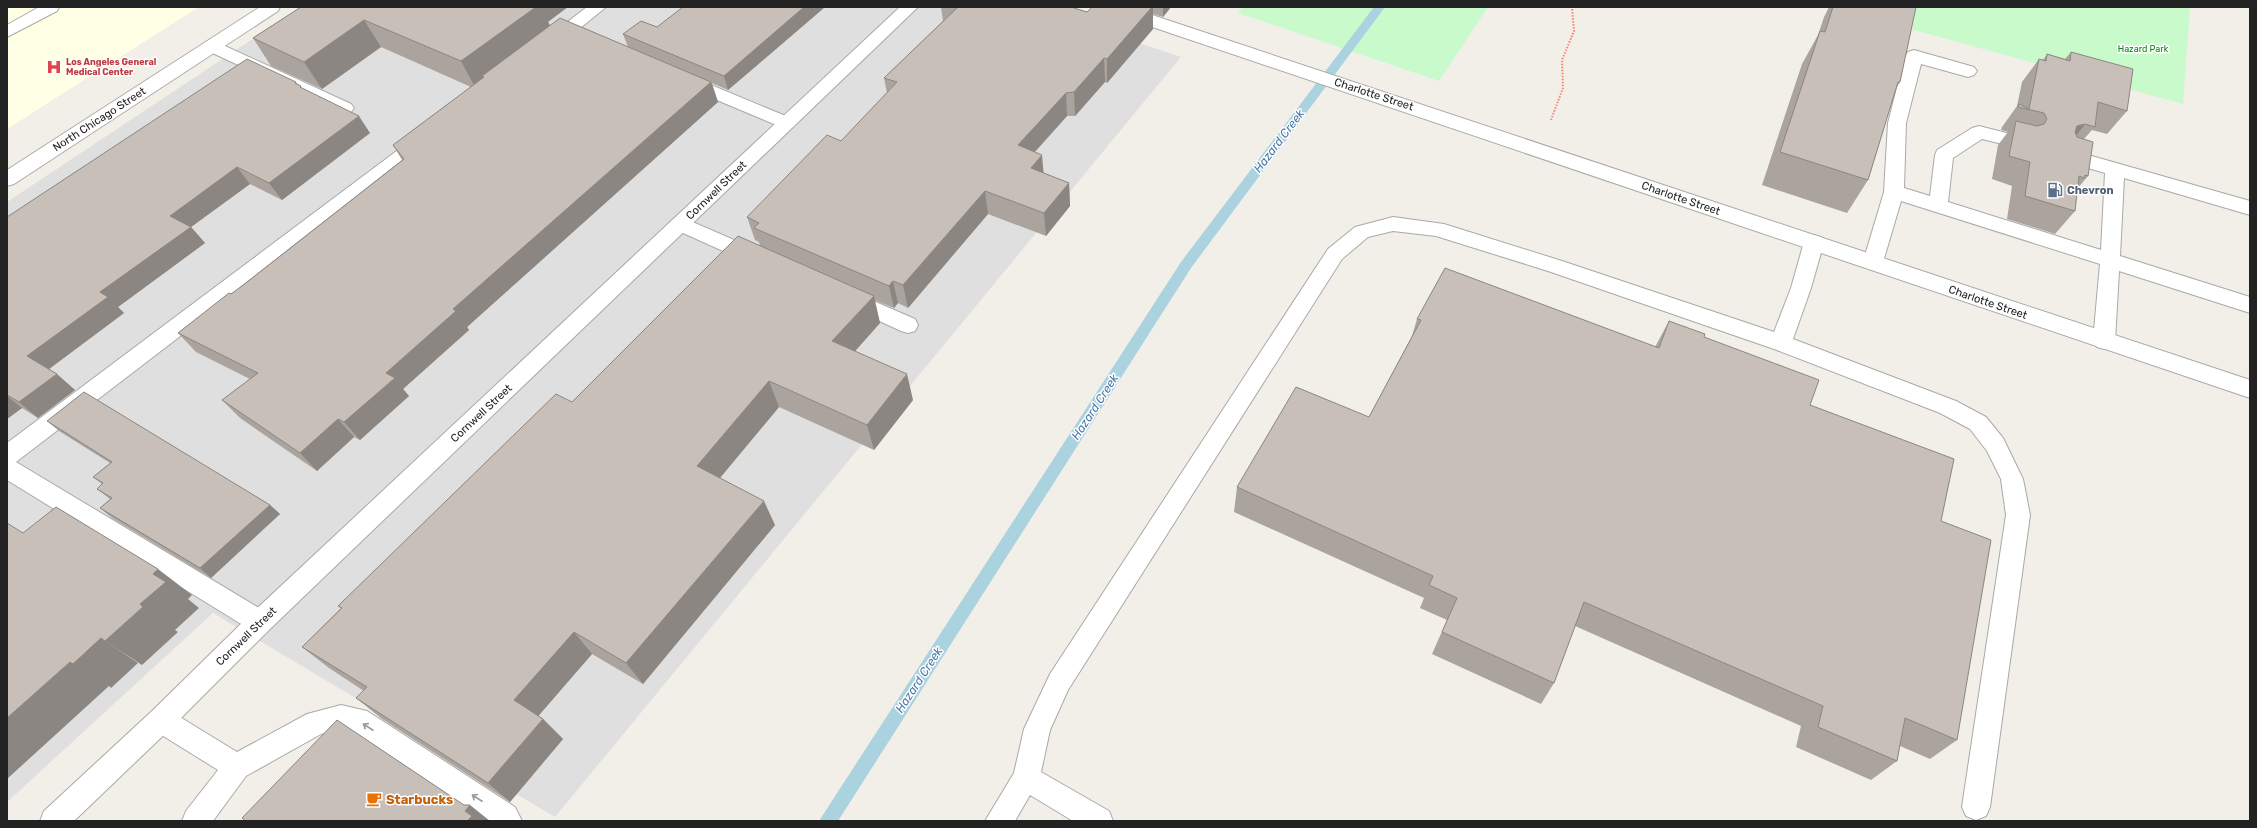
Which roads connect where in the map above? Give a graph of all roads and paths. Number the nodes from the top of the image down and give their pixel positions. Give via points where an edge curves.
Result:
1 (51, 7) edge
2 (272, 7) edge
3 (598, 7) edge
4 (910, 7) edge
5 (1111, 7) edge
6 (1572, 7) edge
7 (7, 32) edge
8 (212, 46) junction
9 (534, 55) edge
10 (1968, 71) dead end
11 (673, 74) edge
12 (345, 108) edge
13 (787, 123) junction
14 (1550, 125) dead end
15 (439, 128) edge
16 (2020, 142) edge
17 (2067, 156) edge
18 (2116, 169) junction
19 (7, 179) edge
20 (1894, 192) junction
21 (1938, 206) junction
22 (2250, 208) edge
23 (681, 224) junction
24 (1814, 242) junction
25 (2110, 260) junction
26 (1872, 262) junction
27 (778, 267) edge
28 (835, 292) edge
29 (2250, 305) edge
30 (908, 325) dead end
31 (2104, 341) junction
32 (1781, 342) junction
33 (2250, 389) edge
34 (7, 456) edge
35 (7, 468) edge
36 (260, 622) junction
37 (161, 720) junction
38 (237, 767) junction
39 (1026, 778) junction
40 (1976, 807) dead end
41 (54, 821) edge
42 (196, 821) edge
43 (508, 821) edge
44 (999, 821) edge
45 (1099, 821) edge

1 - 7 street
2 - 8 street, North Chicago Street
3 - 9 street
4 - 13 street, Cornwell Street
5 - 24 street, Charlotte Street
6 - 14 path via 1576,24 1574,36 1565,49 1561,62 1563,88
8 - 12 street
8 - 19 street, North Chicago Street
10 - 20 street via 1914,56 1897,123
11 - 13 street
13 - 23 street, Cornwell Street
15 - 34 street
16 - 21 street via 1979,132 1944,155
17 - 18 street
18 - 22 street
18 - 25 street
20 - 21 street
20 - 26 street
21 - 25 street
23 - 27 street
23 - 36 street, Cornwell Street
24 - 26 street, Charlotte Street
24 - 32 street via 1801,288
25 - 29 street
25 - 31 street
26 - 31 street, Charlotte Street
28 - 30 street
31 - 33 street, Charlotte Street
32 - 39 street via 1437,229 1393,224 1362,232 1335,254 1059,682 1037,729
32 - 40 street via 1948,407 1978,423 1995,445 2012,479 2018,515
35 - 36 street
36 - 37 street, Cornwell Street
37 - 38 street
37 - 41 street, Cornwell Street
38 - 42 street
43 -> 38 street via 358,720 341,717 316,723
39 - 44 street
39 - 45 street

